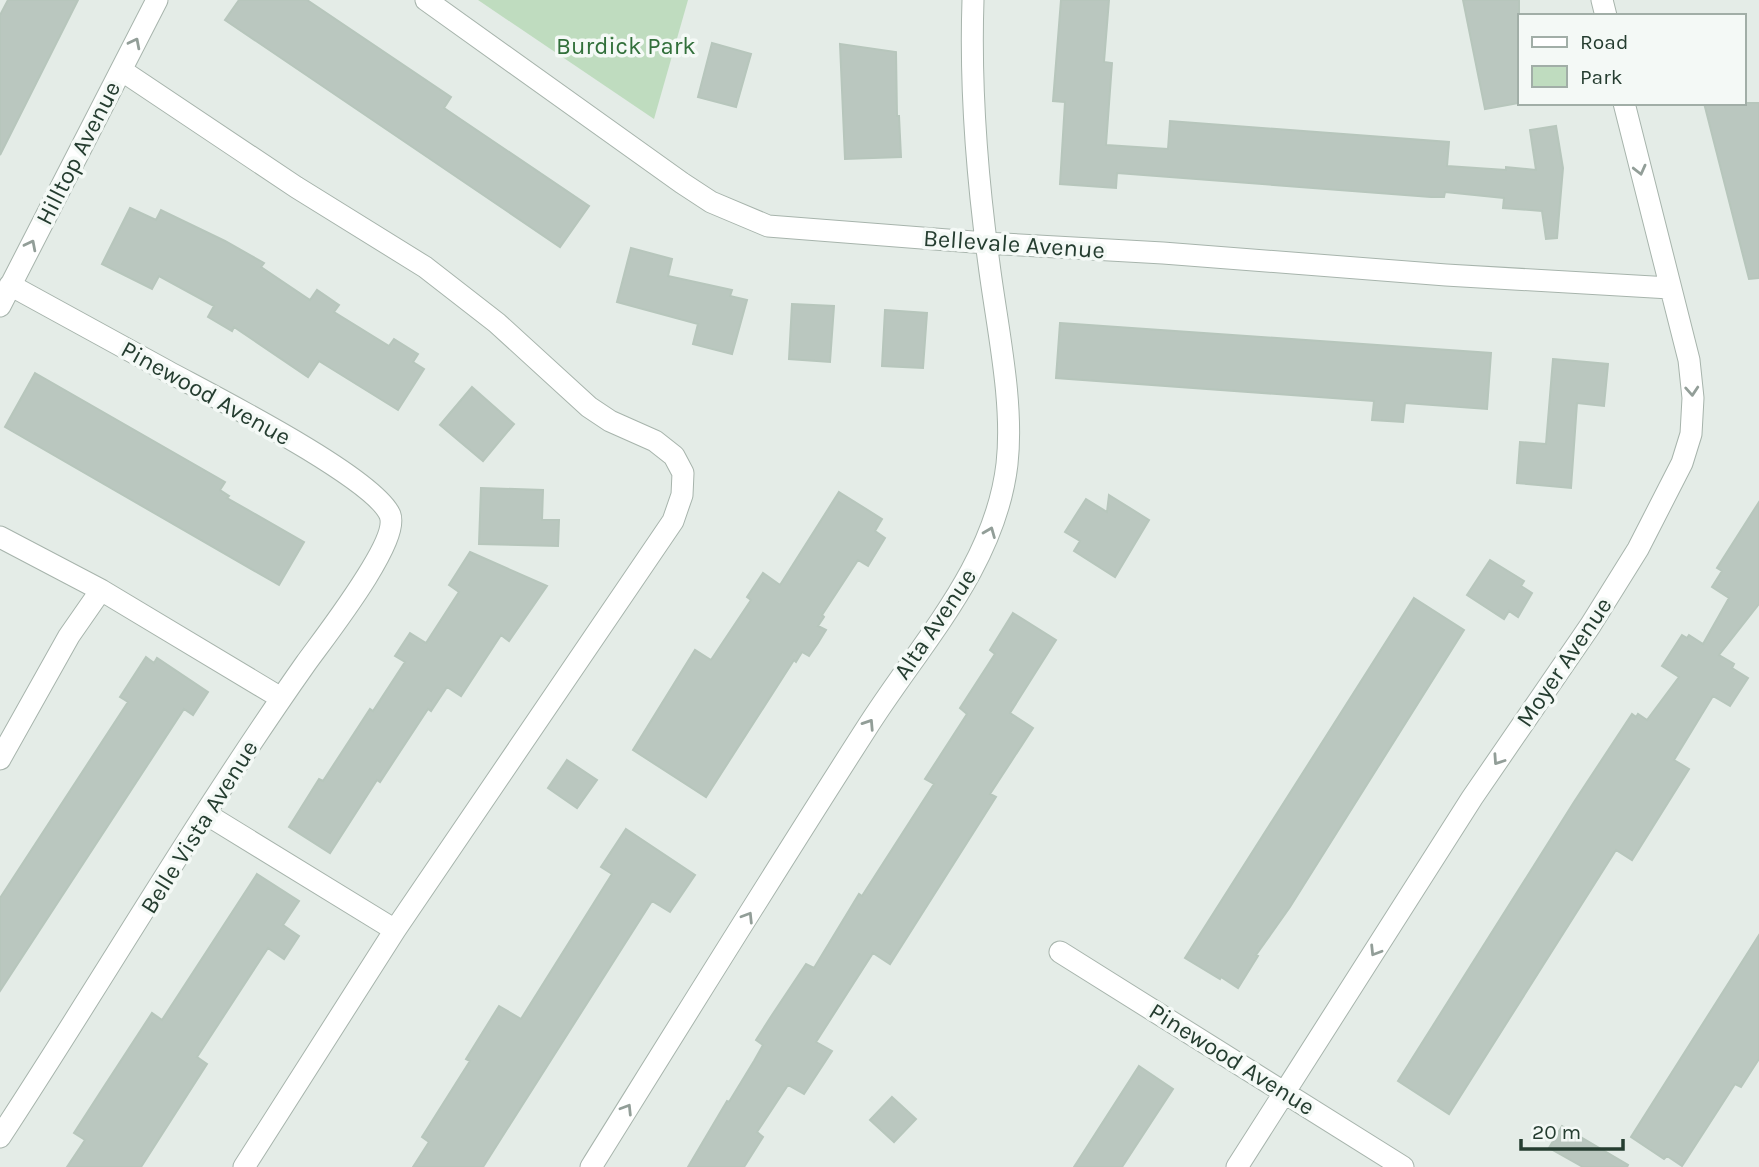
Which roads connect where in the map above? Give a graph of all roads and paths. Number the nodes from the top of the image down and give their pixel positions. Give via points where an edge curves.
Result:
1 (157, 0) edge
2 (426, 0) edge
3 (973, 0) edge
4 (121, 70) junction
5 (1624, 105) edge
6 (986, 243) junction
7 (10, 285) junction
8 (1670, 288) junction
9 (0, 306) edge
10 (390, 516) joint
11 (0, 537) edge
12 (101, 590) junction
13 (281, 698) junction
14 (0, 759) edge
15 (206, 814) junction
16 (395, 930) junction
17 (1060, 952) dead end
18 (1287, 1092) junction
19 (0, 1137) edge
20 (244, 1167) edge
21 (591, 1167) edge
22 (1237, 1167) edge
23 (1403, 1167) edge

4 -> 1 street, Hilltop Avenue
2 - 6 street, Bellevale Avenue via 711,202 768,226
3 - 6 street, Alta Avenue
7 -> 4 street, Hilltop Avenue
4 - 16 street via 425,267 497,323 589,407 655,441 674,456 683,473 682,495 673,521
5 -> 8 street, Moyer Avenue
6 - 8 street, Bellevale Avenue
21 -> 6 street, Alta Avenue via 868,726 952,604 992,528 1007,467 1007,409
7 - 9 street, Hilltop Avenue
7 - 10 street, Pinewood Avenue via 278,432 363,487
8 -> 18 street, Moyer Avenue via 1689,360 1693,398 1691,434 1677,474 1618,582 1472,798
10 - 13 street, Belle Vista Avenue via 386,542 366,579
11 - 12 street
12 - 13 street
12 - 14 street via 69,636
13 - 15 street, Belle Vista Avenue
15 - 16 street
15 - 19 street, Belle Vista Avenue
16 - 20 street
17 - 18 street, Pinewood Avenue
18 - 22 street, Moyer Avenue
18 - 23 street, Pinewood Avenue

